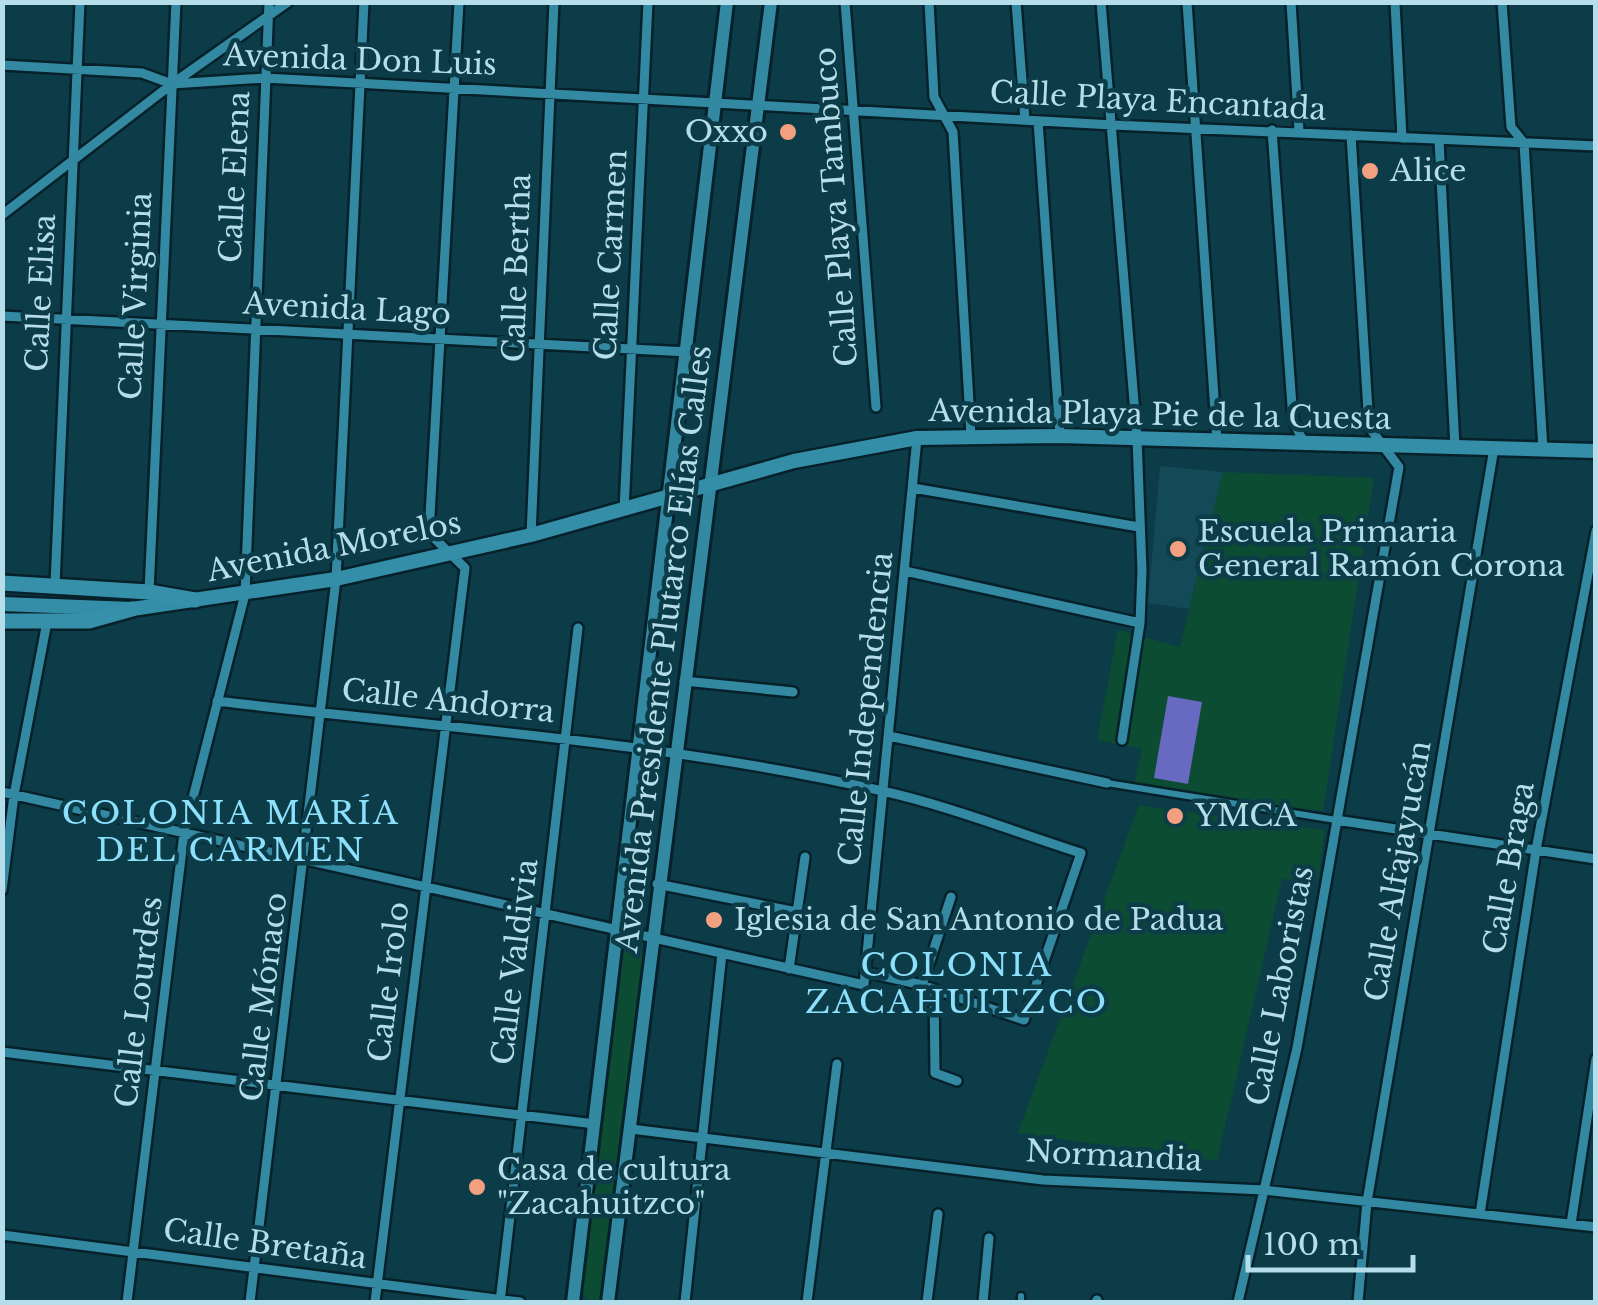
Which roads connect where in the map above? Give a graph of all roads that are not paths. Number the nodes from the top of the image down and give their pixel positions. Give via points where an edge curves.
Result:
1 (80, 2) edge
2 (176, 2) edge
3 (268, 2) edge
4 (288, 2) edge
5 (364, 2) edge
6 (459, 2) edge
7 (554, 2) edge
8 (648, 2) edge
9 (727, 2) edge
10 (770, 2) edge
11 (845, 2) edge
12 (929, 2) edge
13 (1016, 2) edge
14 (1102, 2) edge
15 (1187, 2) edge
16 (1292, 2) edge
17 (1502, 2) edge
18 (1395, 4) edge
19 (268, 17) junction
20 (2, 65) edge
21 (77, 68) junction
22 (265, 78) junction
23 (359, 83) junction
24 (172, 84) junction
25 (456, 88) junction
26 (549, 94) junction
27 (643, 98) junction
28 (718, 102) junction
29 (757, 105) junction
30 (854, 111) junction
31 (944, 116) junction
32 (1024, 120) junction
33 (1038, 121) junction
34 (1112, 125) junction
35 (1195, 126) junction
36 (1272, 130) junction
37 (1298, 132) junction
38 (1351, 135) junction
39 (1402, 138) junction
40 (1439, 140) junction
41 (1524, 143) junction
42 (1596, 146) edge
43 (73, 161) junction
44 (2, 215) edge
45 (2, 316) edge
46 (64, 318) junction
47 (160, 324) junction
48 (253, 330) junction
49 (347, 334) junction
50 (438, 339) junction
51 (539, 344) junction
52 (632, 350) junction
53 (688, 352) junction
54 (876, 408) dead end
55 (971, 436) junction
56 (1060, 436) junction
57 (917, 438) junction
58 (1137, 438) junction
59 (1217, 441) junction
60 (1304, 443) junction
61 (1383, 446) junction
62 (1455, 447) junction
63 (1494, 448) junction
64 (1544, 449) junction
65 (1596, 450) edge
66 (711, 486) junction
67 (913, 488) junction
68 (670, 498) junction
69 (624, 510) junction
70 (1139, 527) junction
71 (1596, 531) edge
72 (531, 534) junction
73 (450, 554) junction
74 (905, 572) junction
75 (336, 578) junction
76 (2, 583) edge
77 (55, 585) junction
78 (149, 592) junction
79 (245, 594) junction
80 (196, 600) junction
81 (2, 604) edge
82 (132, 609) junction
83 (2, 620) edge
84 (47, 622) junction
85 (1140, 623) junction
86 (578, 628) dead end
87 (684, 681) junction
88 (793, 692) dead end
89 (217, 701) junction
90 (323, 714) junction
91 (446, 727) junction
92 (889, 736) junction
93 (569, 738) junction
94 (1122, 740) dead end
95 (639, 752) junction
96 (674, 754) junction
97 (1107, 783) joint
98 (883, 791) junction
99 (8, 793) edge
100 (1336, 820) junction
101 (184, 833) junction
102 (1430, 835) junction
103 (1536, 850) junction
104 (805, 858) dead end
105 (306, 859) junction
106 (1596, 859) edge
107 (657, 884) junction
108 (426, 886) junction
109 (2, 890) edge
110 (950, 897) dead end
111 (798, 912) junction
112 (547, 913) junction
113 (618, 930) junction
114 (653, 938) junction
115 (722, 953) junction
116 (790, 969) junction
117 (865, 972) junction
118 (922, 985) junction
119 (934, 989) junction
120 (2, 1052) edge
121 (1596, 1059) edge
122 (837, 1064) dead end
123 (156, 1072) junction
124 (958, 1082) dead end
125 (277, 1086) junction
126 (400, 1100) junction
127 (520, 1116) junction
128 (595, 1124) junction
129 (631, 1129) junction
130 (704, 1138) junction
131 (825, 1153) junction
132 (1264, 1190) junction
133 (1368, 1202) junction
134 (938, 1214) dead end
135 (1480, 1214) junction
136 (1571, 1224) junction
137 (1596, 1227) edge
138 (2, 1235) edge
139 (990, 1238) dead end
140 (134, 1252) junction
141 (255, 1267) junction
142 (377, 1285) junction
143 (500, 1301) edge
144 (128, 1302) edge
145 (250, 1302) edge
146 (375, 1302) edge
147 (520, 1302) edge
148 (573, 1302) edge
149 (608, 1302) edge
150 (685, 1302) edge
151 (806, 1302) edge
152 (927, 1302) edge
153 (982, 1302) edge
154 (1238, 1302) edge
155 (1358, 1302) edge

1 - 21 street, Calle Elisa
2 - 24 street, Calle Virginia
3 - 19 street, Calle Elena
4 - 19 street
5 - 23 street, Calle Mónaco
6 - 25 street
7 - 26 street, Calle Bertha
8 - 27 street, Calle Carmen
9 - 28 main road, Avenida Presidente Plutarco Elías Calles
10 - 29 main road, Avenida Presidente Plutarco Elías Calles
11 - 30 street, Calle Playa Tambuco
12 - 31 street via 934,96
13 - 32 street
14 - 34 street
15 - 35 street
16 - 37 street
17 - 41 street via 1511,127
18 - 39 street
19 - 22 street, Calle Elena
19 - 24 street
20 - 21 street, Avenida Don Luis
21 - 24 street, Avenida Don Luis via 142,73
21 - 43 street, Calle Elisa
22 - 23 street, Avenida Don Luis
22 - 24 street, Avenida Don Luis
22 - 48 street, Calle Elena
23 - 25 street, Avenida Don Luis
23 - 49 street, Calle Mónaco
24 - 43 street
24 - 47 street, Calle Virginia
25 - 26 street, Avenida Don Luis
25 - 50 street
26 - 27 street, Avenida Don Luis
26 - 51 street, Calle Bertha
27 - 28 street, Avenida Don Luis
27 - 52 street, Calle Carmen
28 - 29 street, Calle Playa Encantada
28 - 53 main road, Avenida Presidente Plutarco Elías Calles
29 - 30 street, Calle Playa Encantada
29 - 66 main road, Avenida Presidente Plutarco Elías Calles
30 - 31 street, Calle Playa Encantada
30 - 54 street, Calle Playa Tambuco
31 - 32 street, Calle Playa Encantada
31 - 55 street via 953,132
32 - 33 street, Calle Playa Encantada
33 - 34 street, Calle Playa Encantada
33 - 56 street
34 - 35 street, Calle Playa Encantada
34 - 58 street
35 - 36 street, Calle Playa Encantada
35 - 59 street
36 - 37 street, Calle Playa Encantada
36 - 60 street via 1293,420
37 - 38 street, Calle Playa Encantada
38 - 39 street, Calle Playa Encantada
38 - 61 street, Calle Laboristas via 1369,427
39 - 40 street, Calle Playa Encantada
40 - 41 street, Calle Playa Encantada
40 - 62 street
41 - 42 street, Calle Playa Encantada
41 - 64 street
43 - 44 street
43 - 46 street, Calle Elisa
45 - 46 street, Avenida Lago
46 - 47 street, Avenida Lago
46 - 77 street, Calle Elisa
47 - 48 street, Avenida Lago
47 - 78 street, Calle Virginia
48 - 49 street, Avenida Lago
48 - 79 street, Calle Elena
49 - 50 street, Avenida Lago
49 - 75 street, Calle Mónaco
50 - 51 street, Avenida Lago
50 - 73 street via 429,533
51 - 52 street, Avenida Lago
51 - 72 street, Calle Bertha
52 - 53 street, Avenida Lago
52 - 69 street, Calle Carmen
53 - 68 main road, Avenida Presidente Plutarco Elías Calles
55 - 56 main road, Avenida Playa Pie de la Cuesta
55 - 57 main road, Avenida Playa Pie de la Cuesta
56 - 58 main road, Avenida Playa Pie de la Cuesta
57 - 66 main road, Avenida Playa Pie de la Cuesta via 794,461
57 - 67 street, Calle Independencia
58 - 59 main road, Avenida Playa Pie de la Cuesta
58 - 70 street
59 - 60 main road, Avenida Playa Pie de la Cuesta
60 - 61 main road, Avenida Playa Pie de la Cuesta
61 - 62 main road, Avenida Playa Pie de la Cuesta
61 - 100 street, Calle Laboristas via 1399,467
62 - 63 main road, Avenida Playa Pie de la Cuesta
63 - 64 main road, Avenida Playa Pie de la Cuesta
63 - 102 street, Calle Alfajayucán
64 - 65 main road, Avenida Playa Pie de la Cuesta
66 - 68 main road, Avenida Playa Pie de la Cuesta
66 - 87 main road, Avenida Presidente Plutarco Elías Calles
67 - 70 street
67 - 74 street, Calle Independencia
68 - 69 main road, Avenida Morelos
68 - 95 main road, Avenida Presidente Plutarco Elías Calles
69 - 72 main road, Avenida Morelos
70 - 85 street
71 - 103 street, Calle Braga
72 - 73 main road, Avenida Morelos
73 - 75 main road, Avenida Morelos
73 - 91 street, Calle Irolo via 465,568
74 - 85 street
74 - 92 street, Calle Independencia
75 - 79 main road, Avenida Morelos
75 - 90 street, Calle Mónaco
76 - 77 highway
77 - 78 highway
78 - 80 highway
79 - 80 main road, Avenida Morelos
79 - 89 street, Calle Lourdes
80 - 82 main road, Avenida Morelos
81 - 82 main road, Avenida Morelos
82 - 84 highway via 104,620
83 - 84 highway
84 - 99 street
85 - 94 street
86 - 93 street, Calle Valdivia
87 - 88 street
87 - 96 main road, Avenida Presidente Plutarco Elías Calles
89 - 90 street, Calle Andorra
89 - 101 street, Calle Lourdes
90 - 91 street, Calle Andorra
90 - 105 street, Calle Mónaco
91 - 93 street, Calle Andorra
91 - 108 street, Calle Irolo
92 - 97 street
92 - 98 street, Calle Independencia
93 - 95 street, Calle Andorra
93 - 112 street, Calle Valdivia
95 - 96 street, Calle Andorra
95 - 113 main road, Avenida Presidente Plutarco Elías Calles
96 - 98 street, Calle Andorra
96 - 107 main road, Avenida Presidente Plutarco Elías Calles
97 - 100 street
98 - 117 street, Calle Independencia
98 - 119 street, Calle Andorra via 1082,853 1024,1020
99 - 101 street
99 - 109 street
100 - 102 street
100 - 132 street, Calle Laboristas via 1297,1048
101 - 105 street
101 - 123 street, Calle Lourdes
102 - 103 street
102 - 133 street, Calle Alfajayucán
103 - 106 street
103 - 135 street, Calle Braga
104 - 111 street
105 - 108 street
105 - 125 street, Calle Mónaco
107 - 111 street
107 - 114 main road, Avenida Presidente Plutarco Elías Calles
108 - 112 street
108 - 126 street, Calle Irolo
110 - 118 street
111 - 116 street
112 - 113 street
112 - 127 street, Calle Valdivia
113 - 114 street
113 - 128 main road, Avenida Presidente Plutarco Elías Calles
114 - 115 street
114 - 129 main road, Avenida Presidente Plutarco Elías Calles
115 - 116 street
115 - 130 street
116 - 117 street, Calle Independencia via 864,984
117 - 118 street
118 - 119 street
119 - 124 street via 935,1074
120 - 123 street
121 - 136 street
122 - 131 street
123 - 125 street
123 - 140 street, Calle Lourdes
125 - 126 street
125 - 141 street, Calle Mónaco
126 - 127 street
126 - 142 street, Calle Irolo
127 - 128 street
127 - 143 street, Calle Valdivia
128 - 148 main road, Avenida Presidente Plutarco Elías Calles
129 - 130 street, Normandia
129 - 149 main road, Avenida Presidente Plutarco Elías Calles
130 - 131 street, Normandia
130 - 150 street
131 - 132 street, Normandia via 1042,1180
131 - 151 street
132 - 133 street, Normandia
132 - 154 street, Calle Laboristas
133 - 135 street, Normandia
133 - 155 street, Calle Alfajayucán
134 - 152 street
135 - 136 street, Normandia
136 - 137 street, Normandia
138 - 140 street, Calle Bretaña
139 - 153 street
140 - 141 street, Calle Bretaña
140 - 144 street, Calle Lourdes
141 - 142 street, Calle Bretaña
141 - 145 street, Calle Mónaco
142 - 143 street, Calle Bretaña
142 - 146 street, Calle Irolo
143 - 147 street, Calle Bretaña

